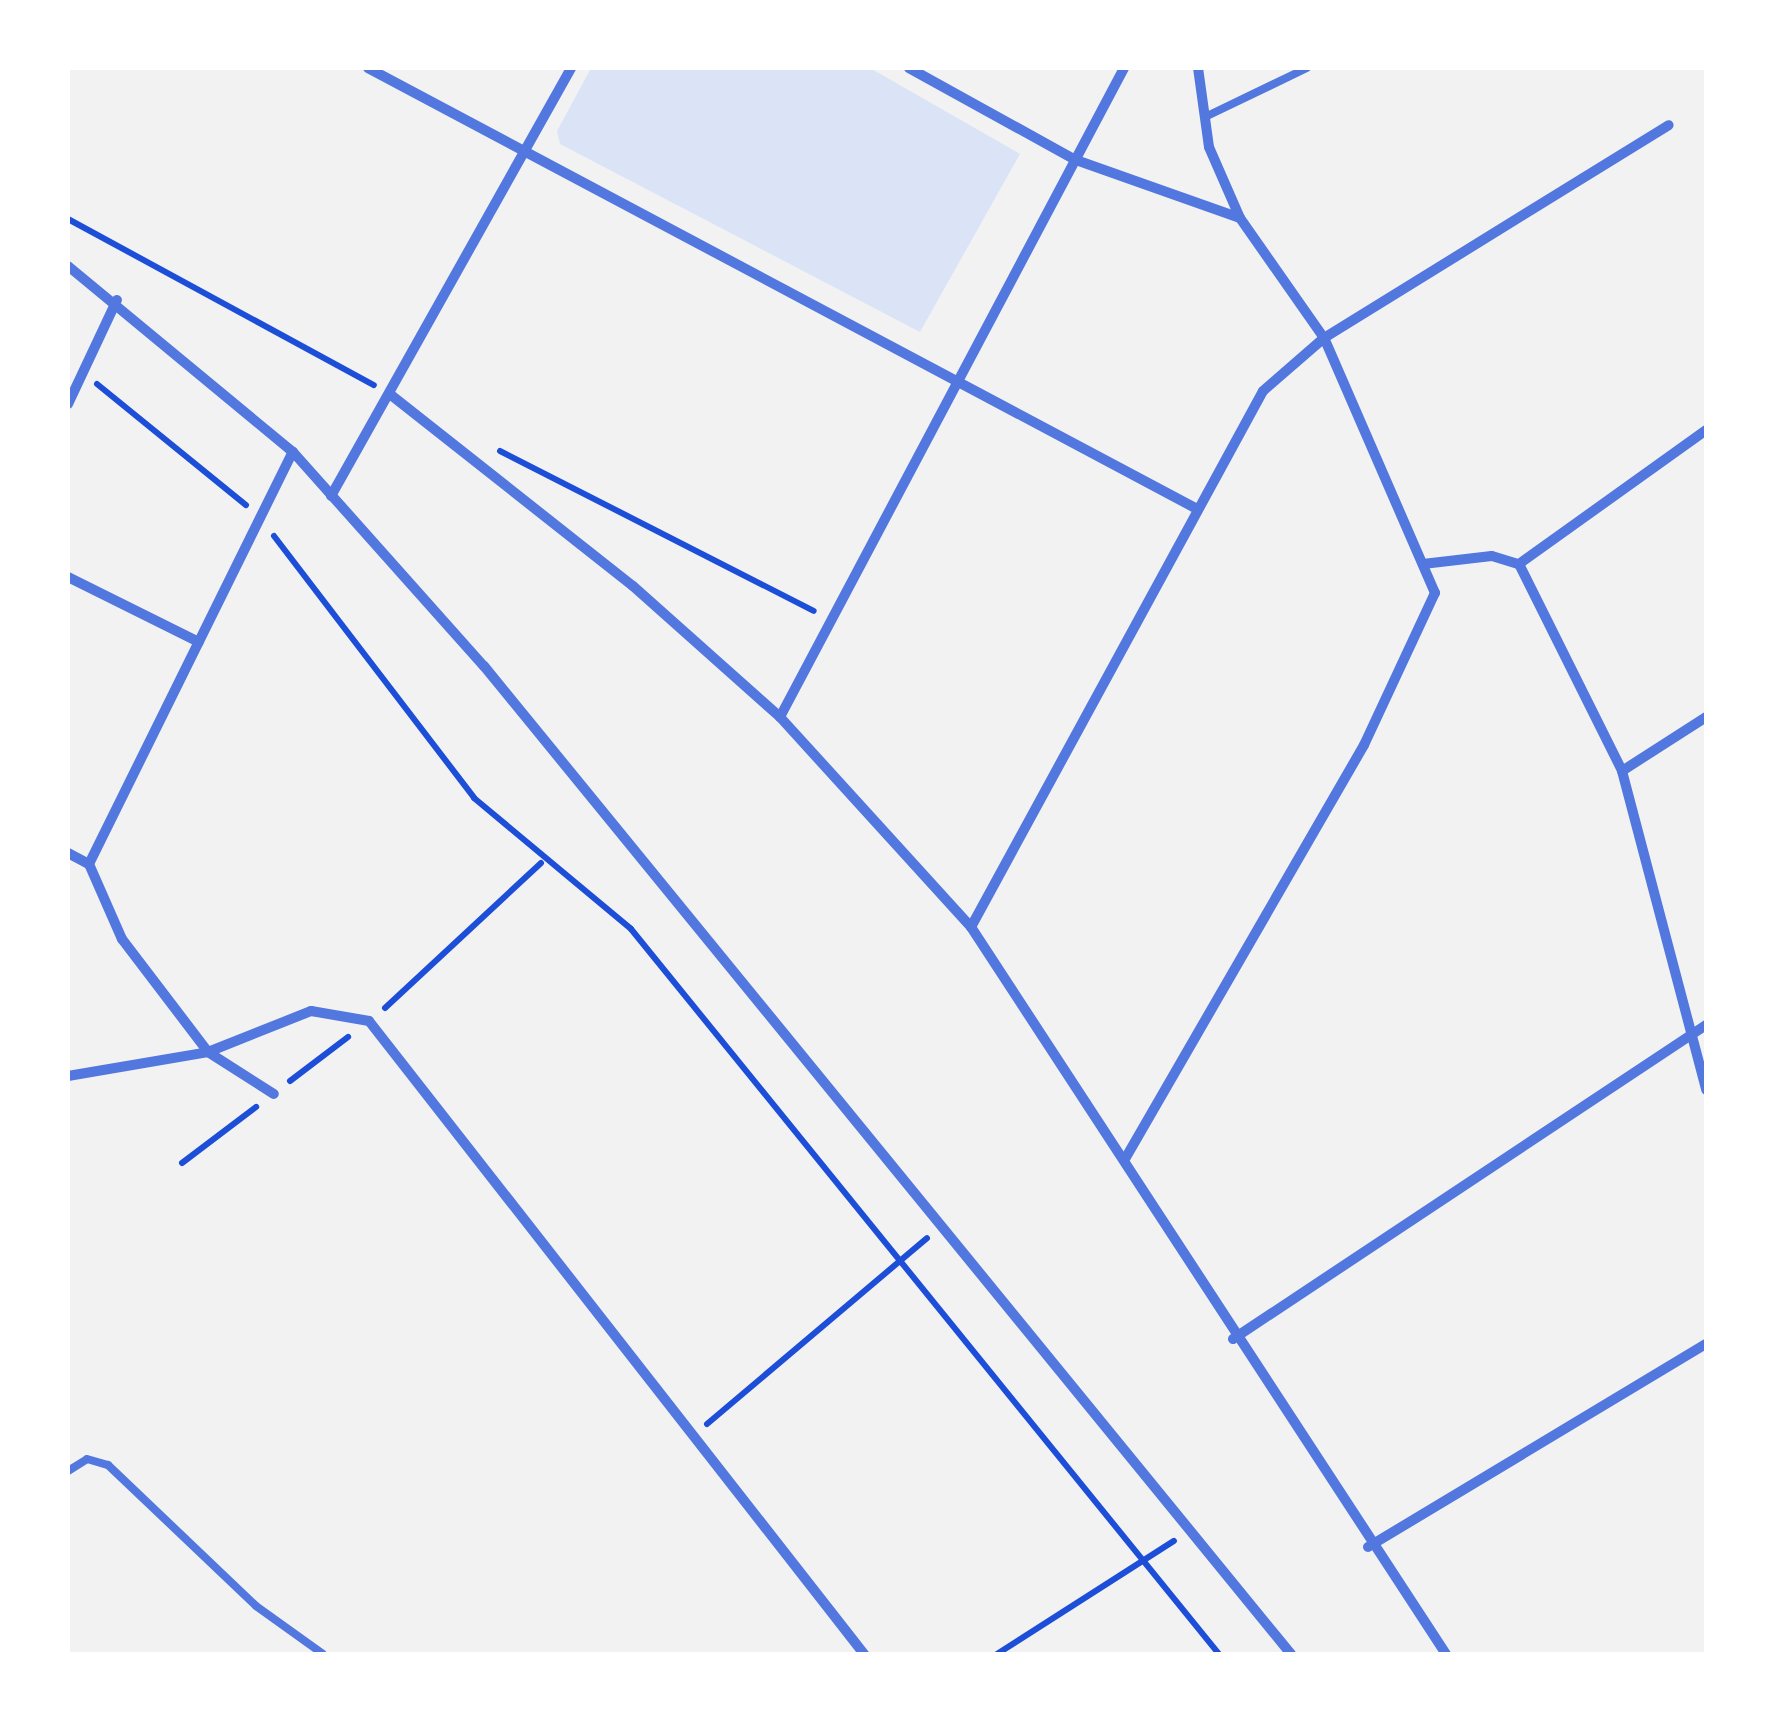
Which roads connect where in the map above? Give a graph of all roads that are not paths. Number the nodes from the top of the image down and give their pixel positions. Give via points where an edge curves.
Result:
1 (368, 68) edge
2 (571, 68) edge
3 (909, 68) edge
4 (1124, 68) edge
5 (1198, 68) edge
6 (1307, 68) edge
7 (1205, 117) junction
8 (1669, 124) dead end
9 (526, 152) junction
10 (1076, 160) junction
11 (1240, 218) junction
12 (68, 266) edge
13 (117, 300) junction
14 (1324, 338) junction
15 (954, 381) junction
16 (391, 395) junction
17 (68, 404) edge
18 (1706, 430) edge
19 (292, 452) junction
20 (331, 496) junction
21 (1195, 508) junction
22 (1422, 564) junction
23 (1519, 564) junction
24 (68, 577) edge
25 (199, 642) junction
26 (780, 717) junction
27 (1706, 717) edge
28 (1622, 770) junction
29 (68, 853) edge
30 (88, 864) junction
31 (971, 927) junction
32 (1706, 1025) edge
33 (1686, 1038) junction
34 (208, 1052) junction
35 (68, 1076) edge
36 (1706, 1090) edge
37 (274, 1094) dead end
38 (1124, 1159) junction
39 (1233, 1338) junction
40 (1706, 1344) edge
41 (68, 1472) edge
42 (1368, 1547) junction
43 (323, 1654) edge
44 (864, 1654) edge
45 (1292, 1654) edge
46 (1446, 1654) edge

1 - 9 street
2 - 9 street
3 - 10 street
4 - 10 street
5 - 7 street
6 - 7 lane
7 - 11 street
8 - 14 street
9 - 15 street
9 - 16 street
10 - 11 street
10 - 15 street
11 - 14 street
12 - 13 street
13 - 17 street
13 - 19 street
14 - 21 street via 1263,391
14 - 22 street
15 - 21 street
15 - 26 street
16 - 20 street
16 - 26 street via 633,586
18 - 23 street
19 - 20 street
19 - 25 street
20 - 45 street via 484,666
21 - 31 street
22 - 23 street via 1492,556
22 - 38 street via 1435,593 1364,745
23 - 28 street
24 - 25 street
25 - 30 street
26 - 31 street
27 - 28 street
28 - 33 street
29 - 30 street
30 - 34 street via 122,939
31 - 38 street
32 - 33 street
33 - 36 street
33 - 39 street
34 - 35 street
34 - 37 street
34 - 44 street via 310,1011 369,1022 689,1440
38 - 39 street
39 - 42 street
40 - 42 street
41 - 43 lane via 86,1459 108,1465 256,1606
42 - 46 street

